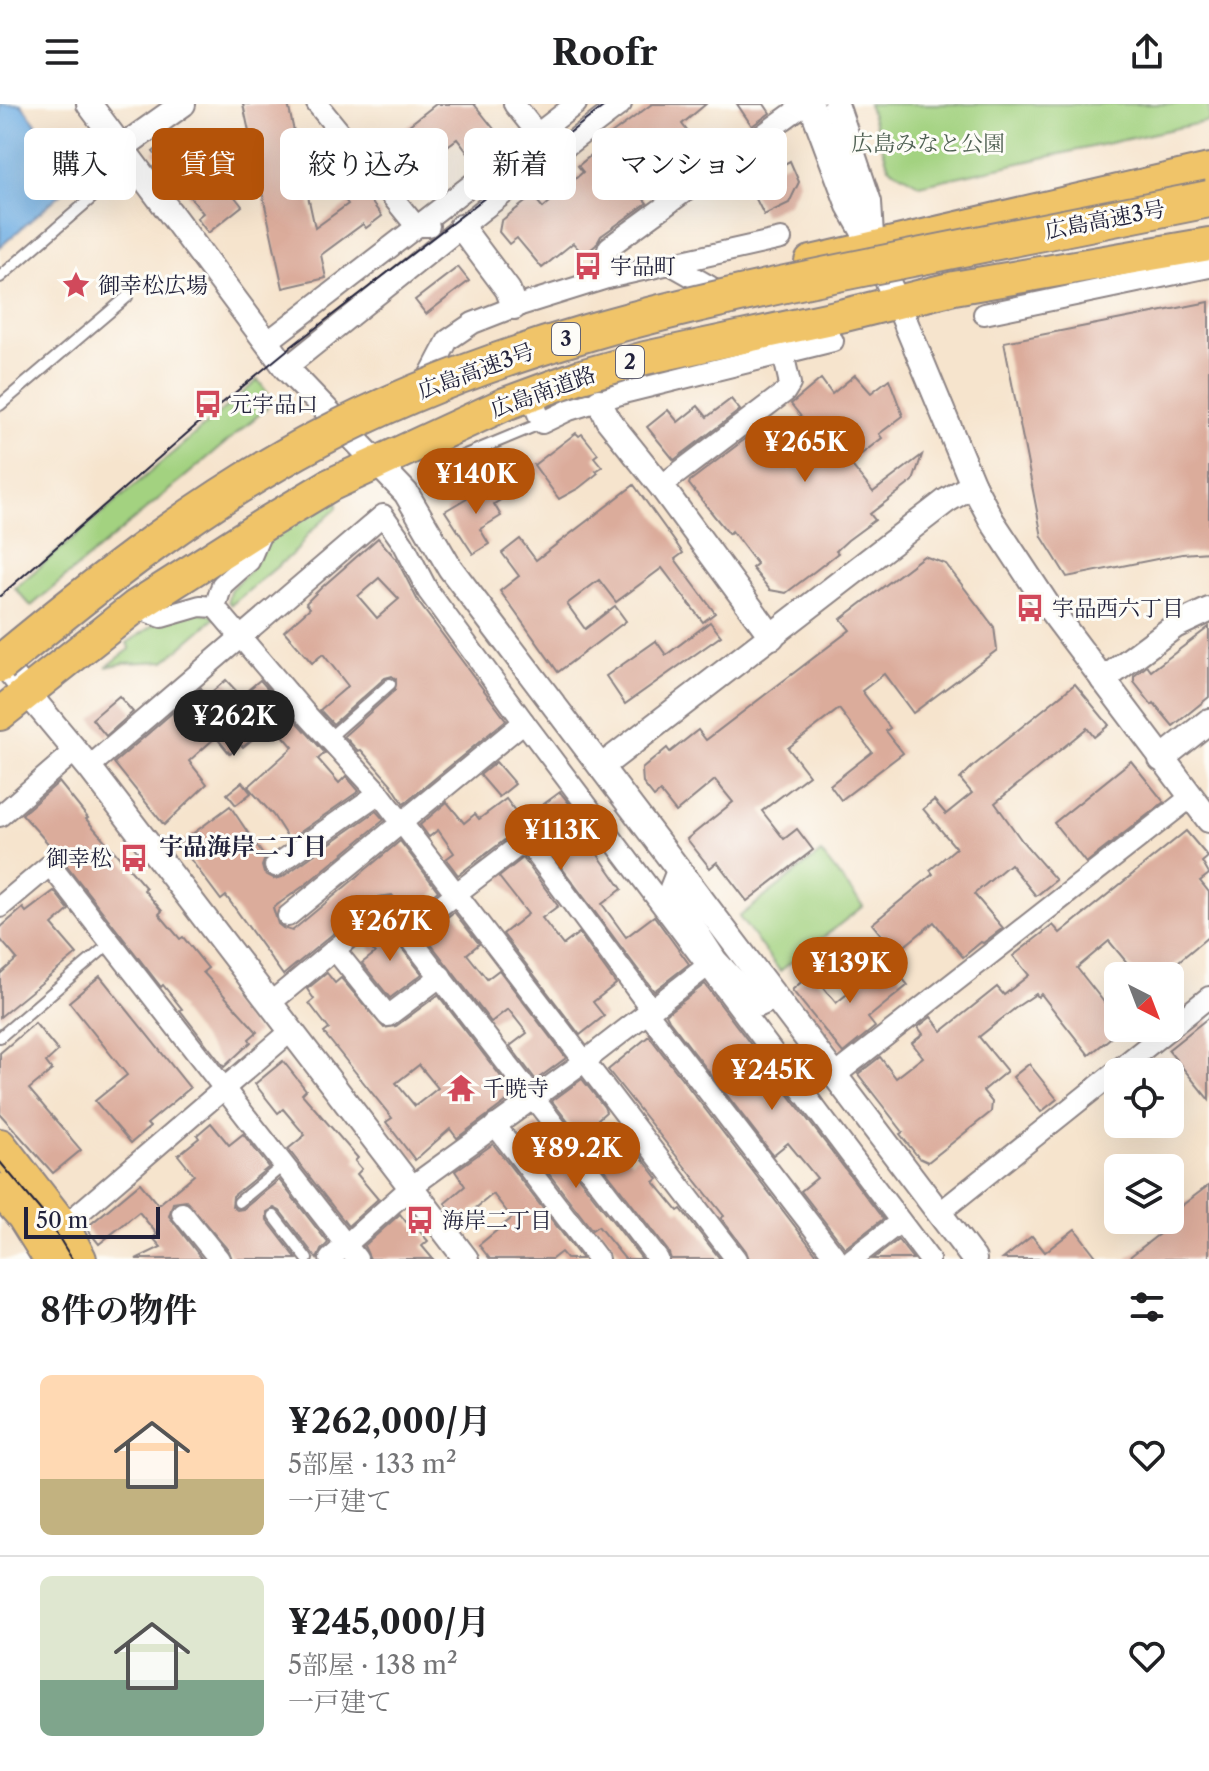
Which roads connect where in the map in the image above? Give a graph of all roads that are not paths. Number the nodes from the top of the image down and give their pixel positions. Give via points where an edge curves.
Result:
1 (89, 104) edge
2 (183, 104) edge
3 (317, 104) edge
4 (514, 104) edge
5 (576, 104) edge
6 (621, 104) edge
7 (805, 104) edge
8 (811, 104) edge
9 (836, 104) edge
10 (107, 128) edge
11 (533, 128) edge
12 (544, 128) edge
13 (576, 138) edge
14 (136, 147) edge
15 (136, 167) edge
16 (1209, 170) edge
17 (464, 189) edge
18 (1209, 199) edge
19 (80, 200) edge
20 (495, 200) edge
21 (416, 226) junction
22 (461, 227) junction
23 (781, 239) dead end
24 (1209, 244) edge
25 (872, 247) junction
26 (670, 264) junction
27 (1209, 267) edge
28 (1061, 270) junction
29 (0, 277) edge
30 (607, 278) junction
31 (709, 286) junction
32 (1084, 293) junction
33 (127, 297) dead end
34 (897, 302) junction
35 (514, 307) junction
36 (984, 314) dead end
37 (778, 341) junction
38 (833, 341) dead end
39 (266, 343) junction
40 (286, 368) junction
41 (428, 378) junction
42 (599, 401) junction
43 (0, 405) edge
44 (536, 409) junction
45 (334, 419) junction
46 (453, 460) dead end
47 (378, 463) junction
48 (973, 485) junction
49 (661, 486) junction
50 (265, 524) junction
51 (135, 607) junction
52 (215, 607) junction
53 (1209, 610) edge
54 (772, 637) junction
55 (240, 638) junction
56 (0, 646) edge
57 (0, 662) edge
58 (1103, 680) junction
59 (390, 684) dead end
60 (26, 692) junction
61 (0, 714) edge
62 (1209, 721) edge
63 (524, 722) junction
64 (330, 737) junction
65 (82, 759) junction
66 (1161, 759) junction
67 (601, 767) junction
68 (379, 793) junction
69 (1191, 797) junction
70 (0, 816) edge
71 (1209, 820) edge
72 (400, 823) junction
73 (275, 866) dead end
74 (678, 868) junction
75 (456, 894) junction
76 (0, 907) edge
77 (288, 916) dead end
78 (406, 932) junction
79 (335, 950) junction
80 (101, 951) dead end
81 (711, 963) junction
82 (441, 976) junction
83 (1209, 997) edge
84 (775, 999) junction
85 (269, 1004) junction
86 (649, 1010) junction
87 (291, 1031) junction
88 (0, 1037) edge
89 (585, 1061) junction
90 (833, 1077) junction
91 (224, 1088) junction
92 (534, 1097) junction
93 (495, 1125) junction
94 (0, 1145) edge
95 (285, 1164) junction
96 (411, 1187) junction
97 (0, 1190) edge
98 (239, 1202) dead end
99 (182, 1213) dead end
100 (938, 1214) junction
101 (274, 1216) dead end
102 (900, 1222) junction
103 (47, 1248) edge
104 (352, 1252) edge
105 (80, 1259) edge
106 (219, 1259) edge
107 (307, 1259) edge
108 (330, 1259) edge
109 (466, 1259) edge
110 (598, 1259) edge
111 (658, 1259) edge
112 (736, 1259) edge
113 (837, 1259) edge
114 (852, 1259) edge
115 (929, 1259) edge
116 (974, 1259) edge

1 - 10 street
2 - 14 street
3 - 21 street
4 - 11 street
5 - 12 street
6 - 13 street
7 - 30 street via 609,247 604,262
8 - 25 street via 849,206
9 - 25 street via 869,202
15 - 39 street
16 - 25 highway
17 - 21 street
18 - 57 highway, 広島高速3号 / 3, bridge via 732,294 614,324 458,376 319,438 230,490 101,581
19 - 29 lane
20 - 22 street
21 - 22 street
21 - 39 street
22 - 35 street via 508,290
22 - 40 street
23 - 26 street
24 - 28 highway, 広島南道路 / 2
25 - 31 highway
25 - 34 street
26 - 30 street
26 - 31 street
27 - 32 street
28 - 32 street
28 - 34 highway, 広島南道路 / 2
30 - 35 street
31 - 41 highway via 567,325
32 - 36 street
33 - 43 lane
34 - 37 highway, 広島南道路 / 2
34 - 48 street
35 - 41 street via 473,323 448,340
37 - 38 street
37 - 42 street via 751,360
37 - 44 highway, 広島南道路 / 2 via 645,358 581,376
37 - 49 street via 790,384 785,392
39 - 40 street
40 - 45 street
41 - 45 highway
42 - 44 street via 569,410
42 - 49 street
44 - 46 lane
44 - 47 highway, 広島南道路 / 2
45 - 47 street
45 - 56 highway via 210,488 111,556
47 - 50 highway, 広島南道路 / 2
47 - 67 street via 406,493 450,568
48 - 54 street
48 - 58 street via 1050,609
49 - 54 street
50 - 51 highway, 広島南道路 / 2
50 - 52 street via 249,561 222,585
51 - 52 street via 162,617
51 - 60 highway, 広島南道路 / 2
52 - 55 street
53 - 58 street via 1175,626
54 - 67 street
55 - 63 street via 383,515 428,591
55 - 64 street
55 - 65 street
57 - 60 street
58 - 66 street
59 - 64 lane
60 - 61 highway, 広島南道路 / 2
60 - 65 street
62 - 66 street
63 - 72 street
63 - 81 street
64 - 68 street
65 - 70 street
65 - 85 street
66 - 69 street
67 - 74 street
68 - 72 street
68 - 73 street
69 - 71 street
69 - 90 street
72 - 75 street
72 - 77 street
74 - 81 street via 670,888
74 - 84 street
75 - 78 street
75 - 86 street via 526,840
75 - 89 street
76 - 91 street via 50,865
78 - 79 street via 386,907
78 - 82 street
79 - 82 street via 388,1016
79 - 85 street
80 - 88 lane
81 - 84 street via 760,1006
81 - 86 street
81 - 102 street
82 - 92 street
83 - 100 street
84 - 90 street
85 - 87 street
86 - 89 street
86 - 113 street
87 - 91 street
87 - 96 street
89 - 92 street
89 - 112 street
90 - 100 street
91 - 95 street
91 - 103 street
92 - 93 street
92 - 111 street
93 - 96 street
93 - 110 street
94 - 103 highway
95 - 98 lane
95 - 104 street
96 - 104 street
96 - 109 street
97 - 103 highway
99 - 106 street
100 - 116 street
101 - 107 lane
102 - 114 street
102 - 115 street
103 - 105 highway
104 - 108 street

